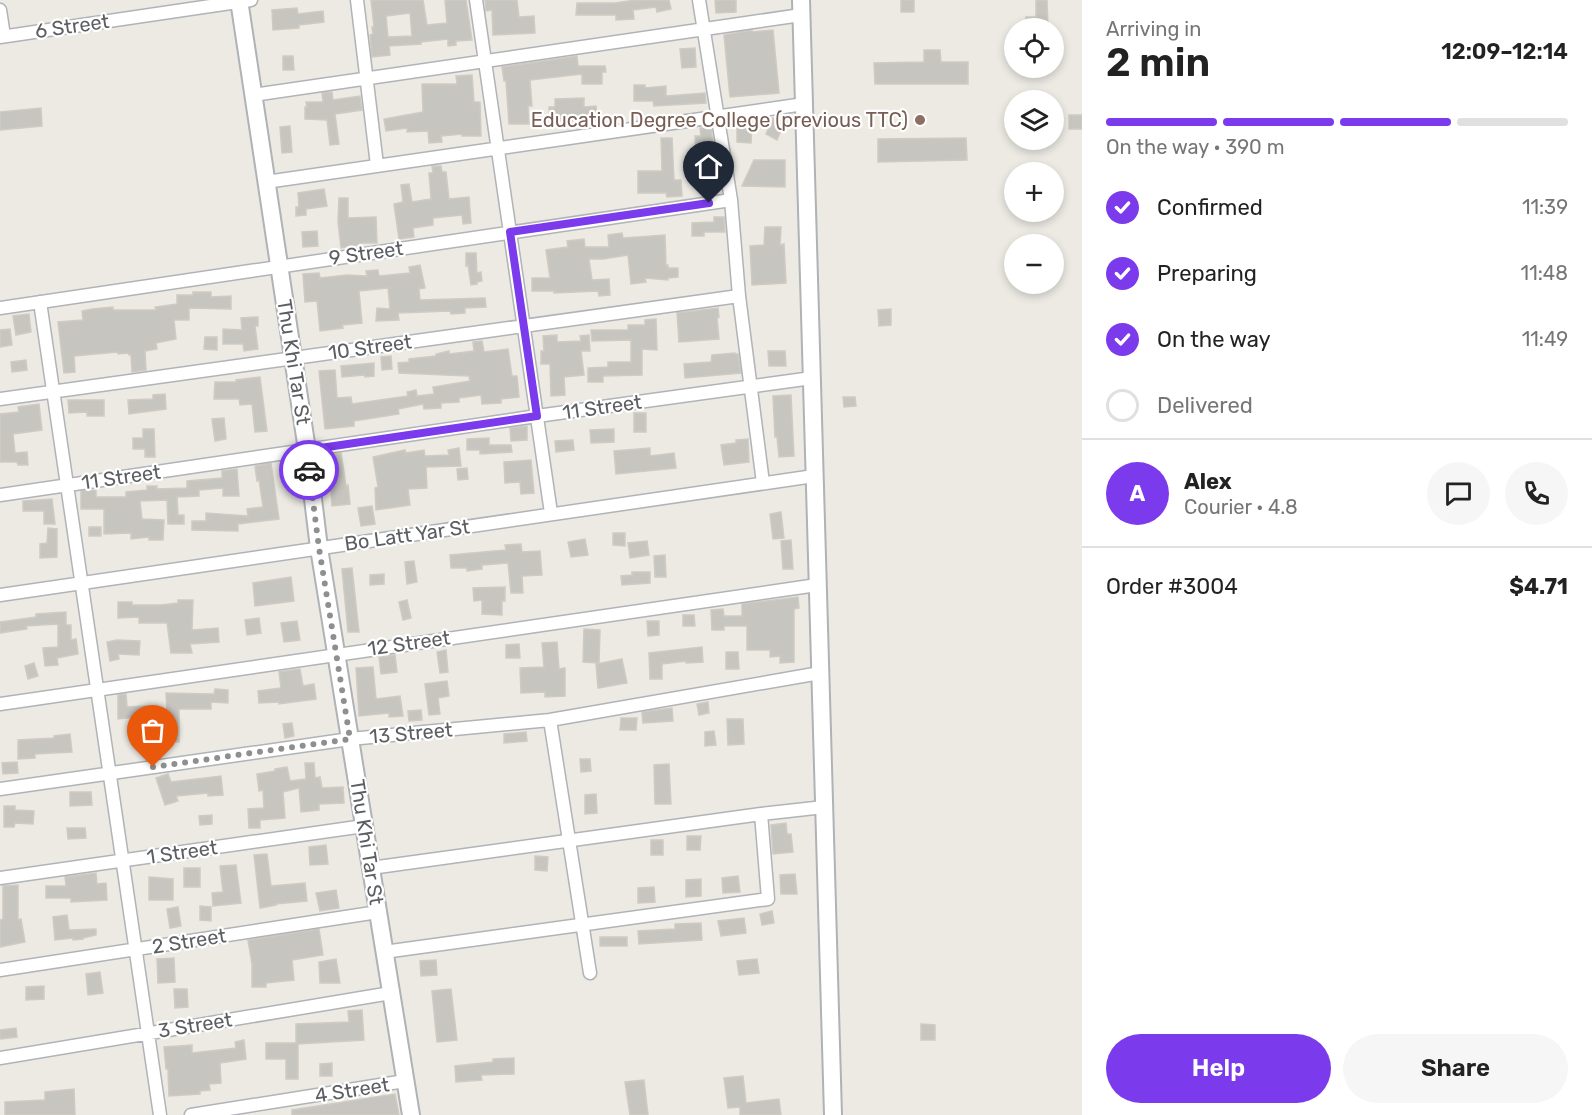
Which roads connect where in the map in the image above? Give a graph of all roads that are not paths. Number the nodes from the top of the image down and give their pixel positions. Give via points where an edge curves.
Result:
1 (357, 0) edge
2 (476, 0) edge
3 (699, 0) edge
4 (243, 1) edge
5 (801, 8) edge
6 (0, 10) edge
7 (703, 29) junction
8 (2, 36) edge
9 (485, 60) junction
10 (366, 78) junction
11 (253, 95) junction
12 (804, 104) junction
13 (717, 115) junction
14 (497, 147) junction
15 (377, 165) junction
16 (266, 182) junction
17 (731, 200) junction
18 (510, 232) junction
19 (279, 266) junction
20 (739, 296) junction
21 (40, 302) junction
22 (0, 308) edge
23 (524, 325) junction
24 (293, 358) junction
25 (812, 378) junction
26 (751, 386) junction
27 (53, 392) junction
28 (0, 399) edge
29 (537, 416) junction
30 (307, 450) junction
31 (814, 476) junction
32 (763, 483) junction
33 (67, 485) junction
34 (0, 495) edge
35 (551, 513) junction
36 (319, 548) junction
37 (81, 583) junction
38 (818, 585) junction
39 (0, 595) edge
40 (336, 654) junction
41 (820, 673) junction
42 (97, 689) junction
43 (0, 704) edge
44 (550, 720) junction
45 (350, 739) junction
46 (110, 773) junction
47 (0, 789) edge
48 (824, 807) junction
49 (761, 814) junction
50 (364, 826) junction
51 (570, 840) junction
52 (123, 860) junction
53 (371, 868) junction
54 (0, 878) edge
55 (378, 912) junction
56 (583, 924) junction
57 (136, 949) junction
58 (384, 952) junction
59 (0, 970) edge
60 (590, 973) dead end
61 (391, 993) junction
62 (148, 1033) junction
63 (0, 1058) edge
64 (405, 1081) junction
65 (160, 1115) edge
66 (191, 1115) edge
67 (411, 1115) edge
68 (833, 1115) edge

1 - 10 street
2 - 9 street
3 - 7 street
4 - 8 street, 6 Street
4 - 11 street, Thu Khi Tar St
5 - 7 street
5 - 12 street
6 - 8 street
7 - 9 street
7 - 13 street
9 - 10 street
9 - 14 street
10 - 11 street
10 - 15 street
11 - 16 street, Thu Khi Tar St
12 - 13 street
12 - 25 street
13 - 14 street
13 - 17 street
14 - 15 street
14 - 18 street
15 - 16 street
16 - 19 street, Thu Khi Tar St
17 - 18 street, 9 Street
17 - 20 street
18 - 19 street, 9 Street
18 - 23 street
19 - 21 street, 9 Street
19 - 24 street, Thu Khi Tar St
20 - 23 street, 10 Street
20 - 26 street
21 - 22 street, 9 Street
21 - 27 street
23 - 24 street, 10 Street
23 - 29 street
24 - 27 street, 10 Street
24 - 30 street, Thu Khi Tar St
25 - 26 street, 11 Street
25 - 31 street
26 - 29 street, 11 Street
26 - 32 street
27 - 28 street, 10 Street
27 - 33 street
29 - 30 street, 11 Street
29 - 35 street
30 - 33 street, 11 Street
30 - 36 street, Thu Khi Tar St
31 - 32 street, Bo Latt Yar St
31 - 38 street
32 - 35 street, Bo Latt Yar St
33 - 34 street, 11 Street
33 - 37 street
35 - 36 street, Bo Latt Yar St
36 - 37 street, Bo Latt Yar St
36 - 40 street, Thu Khi Tar St
37 - 39 street, Bo Latt Yar St
37 - 42 street
38 - 40 street, 12 Street
38 - 41 street
40 - 42 street, 12 Street
40 - 45 street, Thu Khi Tar St
41 - 44 street, 13 Street
41 - 48 street
42 - 43 street, 12 Street
42 - 46 street
44 - 45 street, 13 Street
44 - 51 street
45 - 46 street, 13 Street
45 - 50 street, Thu Khi Tar St
46 - 47 street, 13 Street
46 - 52 street
48 - 49 street
48 - 68 street
49 - 51 street
49 - 56 street via 768,899
50 - 52 street, 1 Street
50 - 53 street, Thu Khi Tar St
51 - 53 street
51 - 56 street
52 - 54 street, 1 Street
52 - 57 street
53 - 55 street, Thu Khi Tar St
55 - 57 street, 2 Street
55 - 58 street, Thu Khi Tar St
56 - 58 street
56 - 60 street
57 - 59 street, 2 Street
57 - 62 street
58 - 61 street, Thu Khi Tar St
61 - 62 street, 3 Street
61 - 64 street, Thu Khi Tar St
62 - 63 street, 3 Street
62 - 65 street
64 - 66 street, 4 Street
64 - 67 street, Thu Khi Tar St

